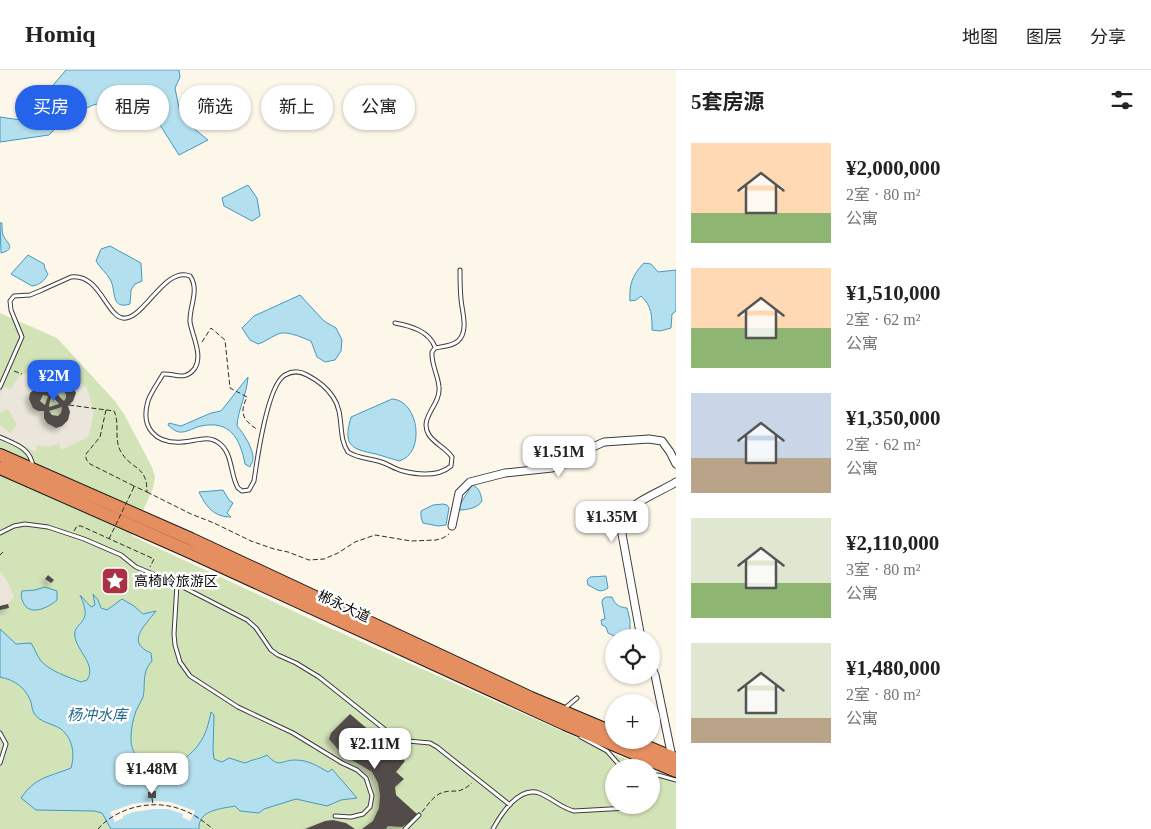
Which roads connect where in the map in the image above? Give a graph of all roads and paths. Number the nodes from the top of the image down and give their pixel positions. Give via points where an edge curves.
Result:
1 (460, 270) dead end
2 (395, 323) dead end
3 (196, 347) junction
4 (435, 348) junction
5 (8, 368) junction
6 (22, 374) dead end
7 (0, 387) edge
8 (69, 405) dead end
9 (105, 410) junction
10 (262, 432) junction
11 (0, 438) edge
12 (0, 455) edge
13 (676, 464) edge
14 (0, 468) edge
15 (33, 470) junction
16 (676, 482) edge
17 (134, 486) junction
18 (147, 492) junction
19 (452, 526) joint
20 (0, 533) edge
21 (72, 535) junction
22 (109, 539) junction
23 (3, 552) dead end
24 (0, 555) edge
25 (147, 572) junction
26 (177, 584) junction
27 (639, 629) edge
28 (657, 684) edge
29 (577, 698) dead end
30 (561, 719) junction
31 (605, 731) edge
32 (0, 733) edge
33 (652, 749) edge
34 (674, 758) edge
35 (614, 759) edge
36 (0, 762) edge
37 (676, 771) edge
38 (660, 776) edge
39 (476, 779) junction
40 (676, 780) edge
41 (152, 798) dead end
42 (153, 805) junction
43 (510, 805) junction
44 (605, 809) edge
45 (419, 815) joint
46 (336, 816) dead end
47 (98, 829) edge
48 (213, 829) edge
49 (405, 829) edge
50 (493, 829) edge

1 - 4 lane via 463,334 451,345
2 - 4 lane via 410,326 428,336
3 - 5 lane via 190,319 195,290 190,276 178,276 156,291 136,313 124,319 114,314 100,291 76,276 12,298 11,310 22,337
3 - 10 path via 211,328 225,340 230,388 248,397 243,415
3 - 10 lane via 198,356 194,368 184,376 163,374 150,397 146,420 151,432 175,442 204,438 218,442 224,448 236,485 242,491 249,490 254,481
4 - 10 lane via 432,356 439,396 426,419 426,426 428,434 452,456 451,466 442,473 402,471 348,452 336,402 313,378 298,372 281,378
5 - 6 path
5 - 7 lane
8 - 9 path
9 - 17 path via 100,437 88,451 86,459
9 - 18 path via 114,411 119,449 145,475
11 - 15 lane via 27,451
12 - 15 highway, 郴永大道
13 - 19 street via 662,441 604,442 552,468 505,473 470,482 459,494
14 - 30 highway, 郴永大道
15 - 30 highway, 郴永大道 via 191,539
16 - 27 street via 628,510 624,519 622,534
17 - 18 path
17 - 22 path, bridge
18 - 19 path via 251,541 310,560 324,560 355,542 376,535 411,541 436,540 448,535
20 - 21 lane via 25,524 48,526
21 - 22 path via 76,526 81,526
21 - 25 lane via 121,555
22 - 25 path via 154,559
23 - 24 path
25 - 26 lane
26 - 39 lane via 247,620 271,650 319,678 386,732 403,740 437,747
26 - 46 lane via 175,645 180,662 190,676 238,707 293,733 366,778 372,796 370,808 351,817
28 - 34 street
29 - 30 lane
30 - 31 highway, 郴永大道
30 - 35 lane
30 - 37 highway, 郴永大道
32 - 36 lane via 6,744
33 - 34 highway
38 - 40 lane
39 - 43 lane
39 - 45 path via 464,790 436,796
41 - 42 path
42 - 47 path via 122,812
42 - 48 path via 181,809
43 - 44 lane via 531,792 574,811
43 - 50 lane
45 - 49 lane

